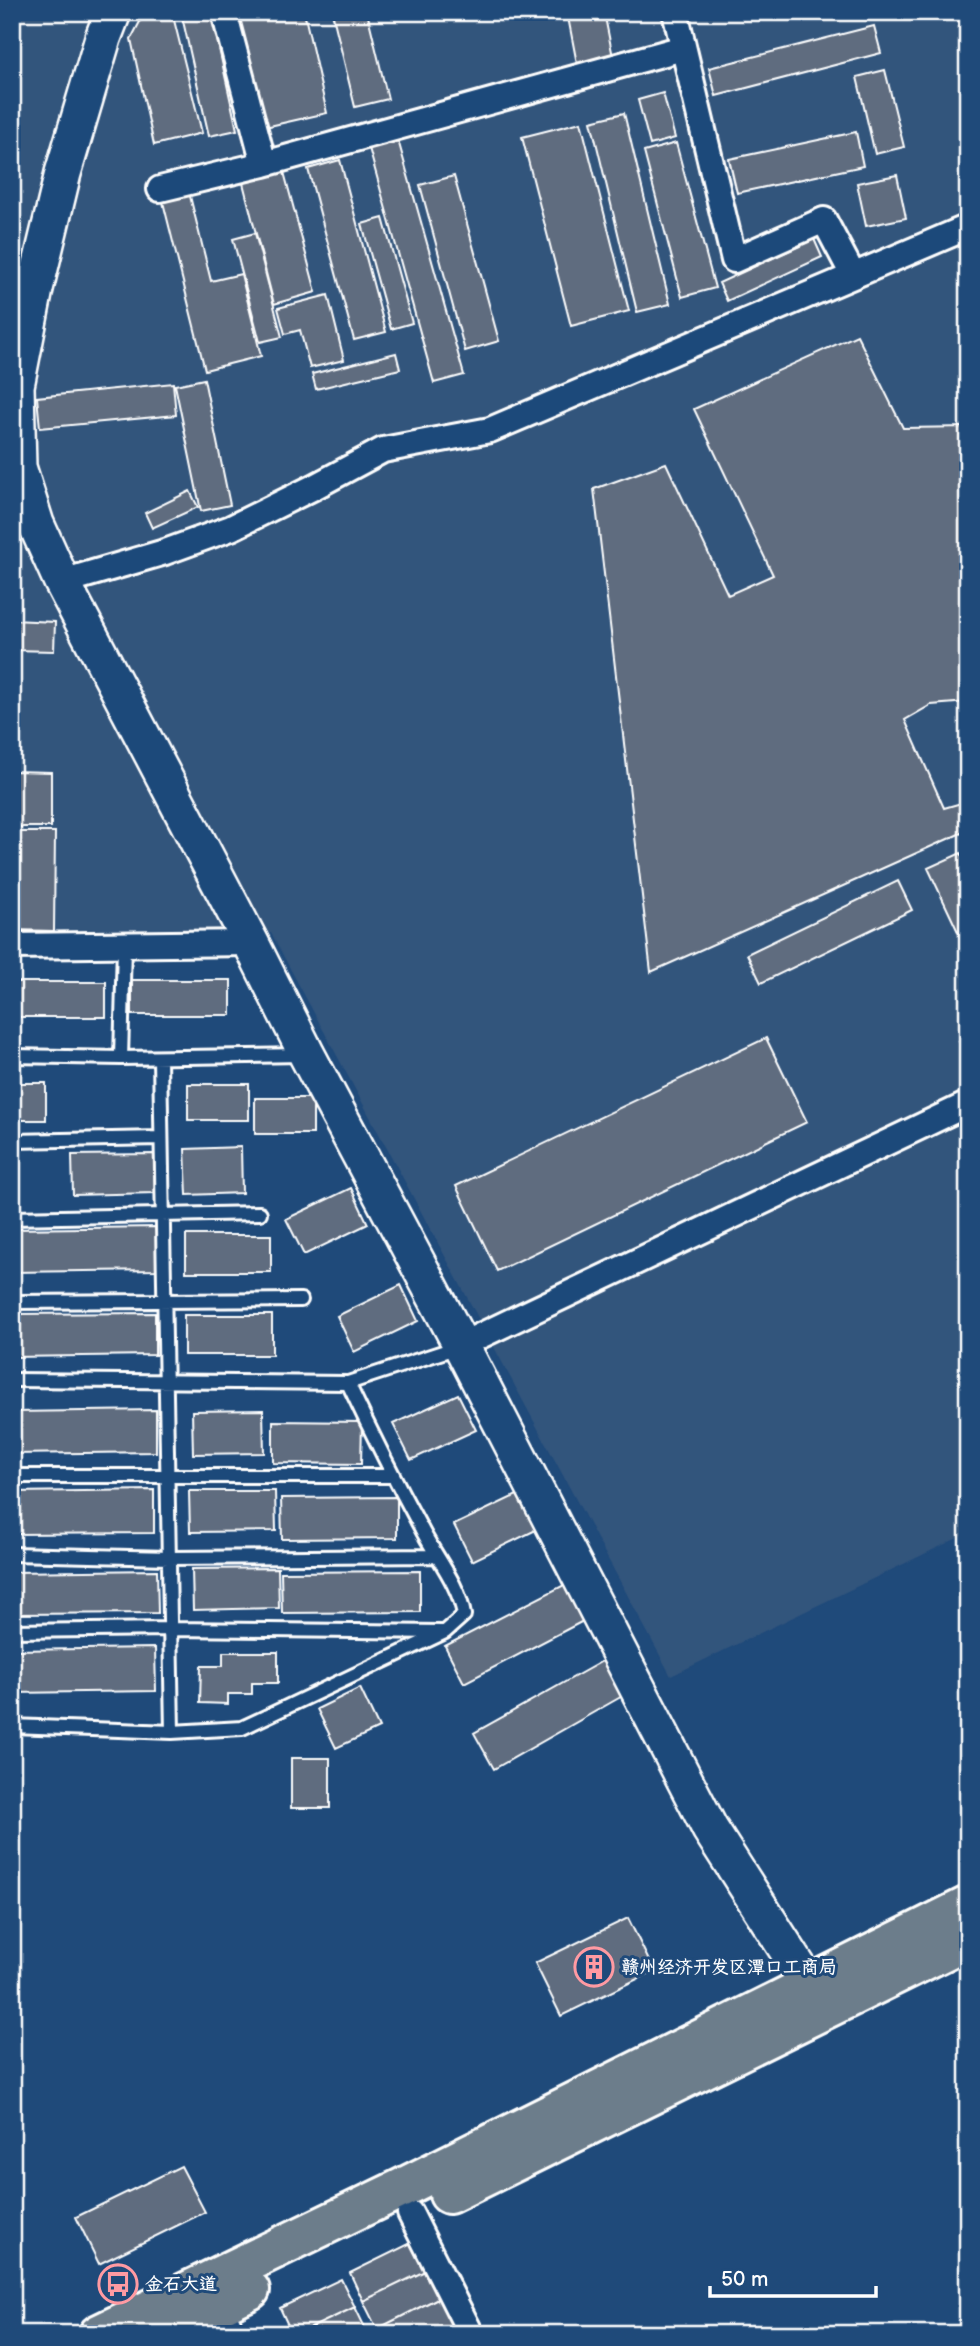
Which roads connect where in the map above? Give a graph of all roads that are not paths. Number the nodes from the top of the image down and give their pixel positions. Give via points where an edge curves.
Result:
1 (113, 12) edge
2 (224, 12) edge
3 (675, 12) edge
4 (683, 48) junction
5 (264, 164) junction
6 (160, 189) dead end
7 (968, 227) edge
8 (853, 275) junction
9 (62, 582) junction
10 (251, 943) junction
11 (12, 946) edge
12 (124, 946) junction
13 (307, 1055) junction
14 (12, 1056) edge
15 (121, 1058) junction
16 (160, 1058) junction
17 (968, 1104) edge
18 (162, 1138) junction
19 (12, 1141) edge
20 (260, 1213) dead end
21 (162, 1216) junction
22 (12, 1218) edge
23 (301, 1300) dead end
24 (163, 1301) junction
25 (12, 1302) edge
26 (461, 1345) junction
27 (12, 1380) edge
28 (165, 1381) junction
29 (348, 1382) junction
30 (12, 1476) edge
31 (392, 1476) junction
32 (167, 1477) junction
33 (12, 1554) edge
34 (436, 1556) junction
35 (169, 1558) junction
36 (172, 1629) junction
37 (12, 1631) edge
38 (445, 1632) junction
39 (12, 1726) edge
40 (173, 1731) junction
41 (968, 1906) edge
42 (968, 1939) edge
43 (809, 1984) junction
44 (410, 2213) junction
45 (194, 2316) edge
46 (99, 2334) edge
47 (471, 2334) edge

1 - 9 main road via 63,173 16,386 18,467 36,524
2 - 5 street
3 - 4 street
4 - 5 street
4 - 8 street via 734,260 824,220
5 - 6 street
7 - 8 street
8 - 9 street via 489,430 383,450 230,528
9 - 10 main road
10 - 12 street
10 - 13 main road
11 - 12 street
12 - 15 lane
13 - 16 lane
13 - 26 main road
14 - 15 lane
15 - 16 lane
16 - 18 lane
17 - 26 street
18 - 19 lane
18 - 21 lane
20 - 21 lane
21 - 22 lane
21 - 24 lane
23 - 24 lane
24 - 25 lane
24 - 28 lane
26 - 29 lane
26 - 43 main road via 710,1829
27 - 28 lane
28 - 29 lane
28 - 32 lane
29 - 31 lane
30 - 32 lane
31 - 32 lane
31 - 34 lane
32 - 35 lane
33 - 35 lane
34 - 35 lane
34 - 38 lane via 461,1598 464,1615
35 - 36 lane
36 - 37 lane
36 - 38 lane
36 - 40 lane
38 - 40 lane via 242,1728
39 - 40 lane
41 - 43 highway
42 - 44 highway
43 - 45 highway via 400,2189
44 - 45 highway
44 - 47 street
45 - 46 highway

